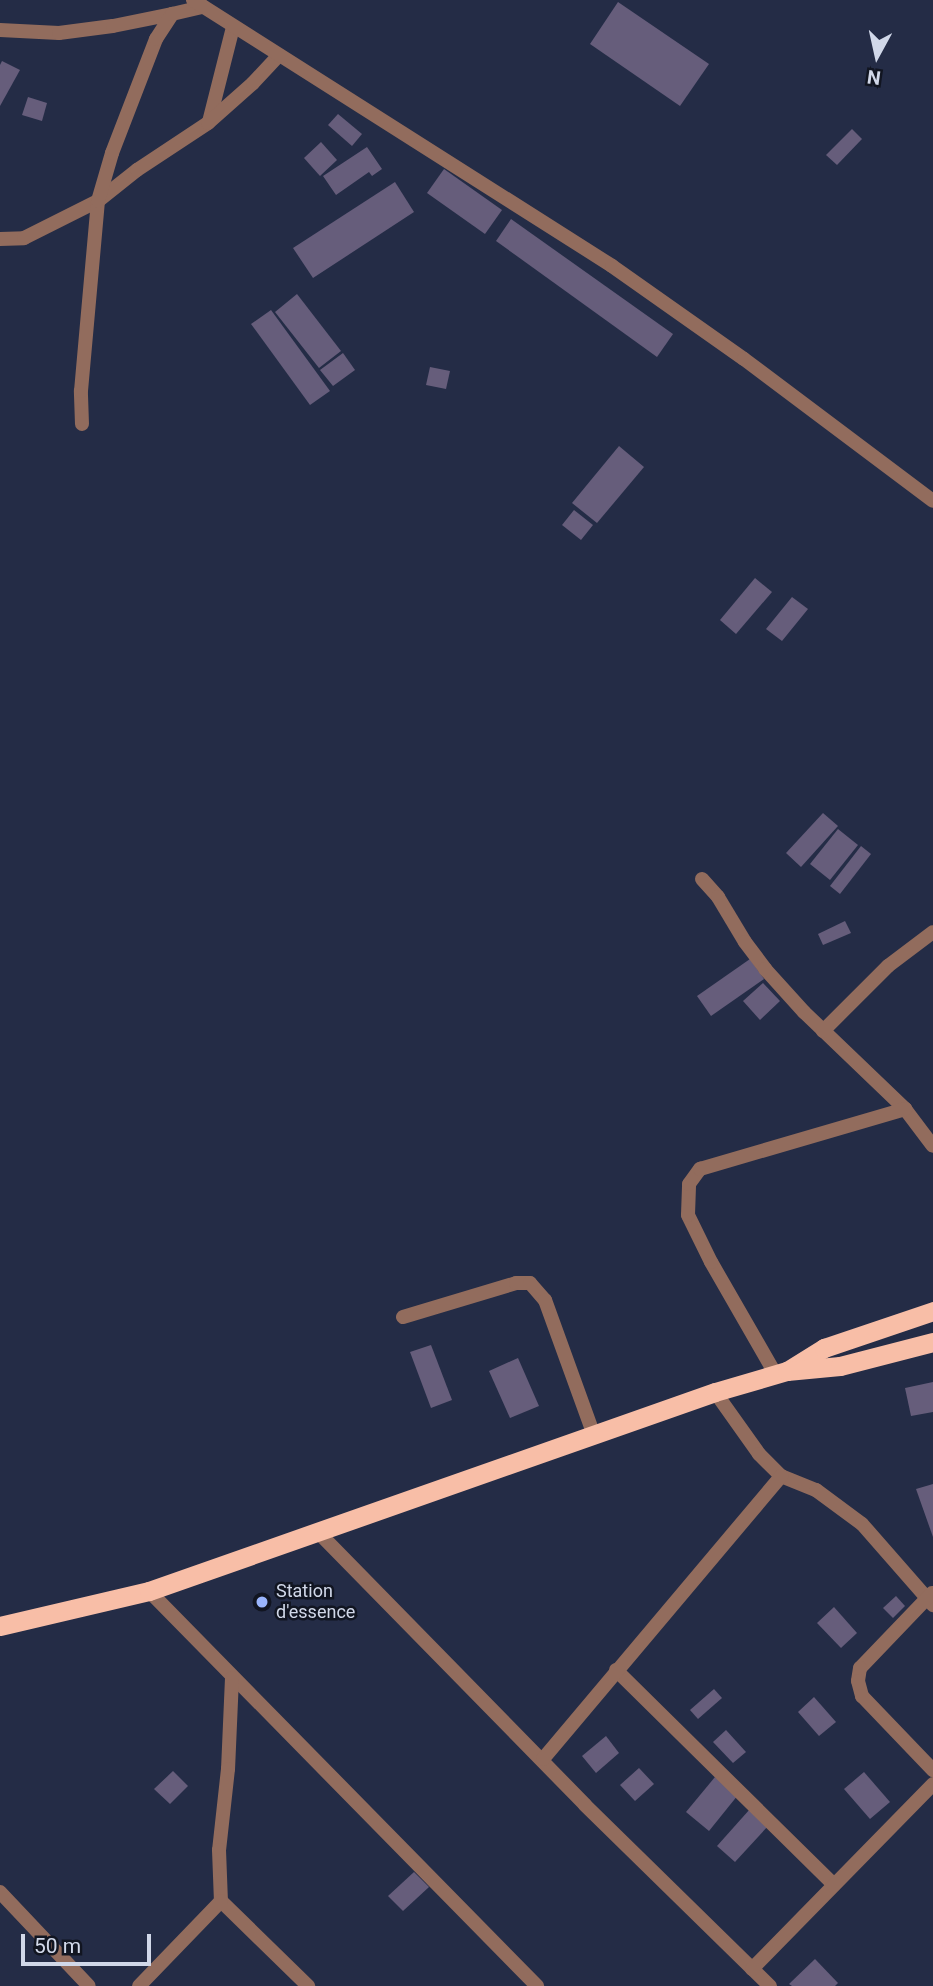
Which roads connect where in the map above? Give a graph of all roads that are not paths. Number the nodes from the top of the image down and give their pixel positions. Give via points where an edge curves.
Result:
1 (198, 4) edge
2 (172, 14) junction
3 (233, 27) junction
4 (0, 30) edge
5 (279, 55) junction
6 (208, 123) junction
7 (98, 201) junction
8 (0, 239) edge
9 (82, 425) dead end
10 (933, 500) edge
11 (702, 879) dead end
12 (933, 932) edge
13 (823, 1031) junction
14 (905, 1109) junction
15 (933, 1146) edge
16 (933, 1311) edge
17 (403, 1317) dead end
18 (933, 1342) edge
19 (781, 1373) junction
20 (715, 1392) junction
21 (594, 1435) junction
22 (781, 1476) junction
23 (317, 1531) junction
24 (149, 1591) junction
25 (931, 1598) edge
26 (0, 1626) edge
27 (616, 1670) junction
28 (232, 1678) junction
29 (543, 1759) junction
30 (933, 1770) edge
31 (933, 1784) edge
32 (834, 1885) junction
33 (0, 1892) edge
34 (221, 1902) junction
35 (752, 1969) junction
36 (89, 1986) edge
37 (139, 1986) edge
38 (308, 1986) edge
39 (537, 1986) edge
40 (769, 1986) edge

1 - 2 street
1 - 3 street
2 - 4 street via 58,33
2 - 7 street via 138,82
3 - 5 street
3 - 6 street
5 - 6 street
5 - 10 street via 612,266
6 - 7 street
7 - 8 street via 24,238
7 - 9 street
11 - 13 street via 765,969
12 - 13 street via 888,966
13 - 14 street
14 - 15 street
14 - 19 street via 699,1169 689,1184 688,1215 711,1262
16 - 19 highway via 824,1348
17 - 21 street via 516,1283 530,1283 545,1300
18 - 19 highway via 840,1366
19 - 20 highway
20 - 21 highway
20 - 22 street via 758,1454
21 - 23 highway
22 - 25 street via 839,1505
22 - 27 street
23 - 24 highway
23 - 29 street
24 - 26 highway
24 - 28 street
25 - 30 street via 860,1668 858,1681 862,1696
27 - 29 street
27 - 32 street
28 - 34 street via 219,1850
28 - 39 street
29 - 35 street
31 - 32 street
32 - 35 street
33 - 36 street
34 - 37 street
34 - 38 street
35 - 40 street

